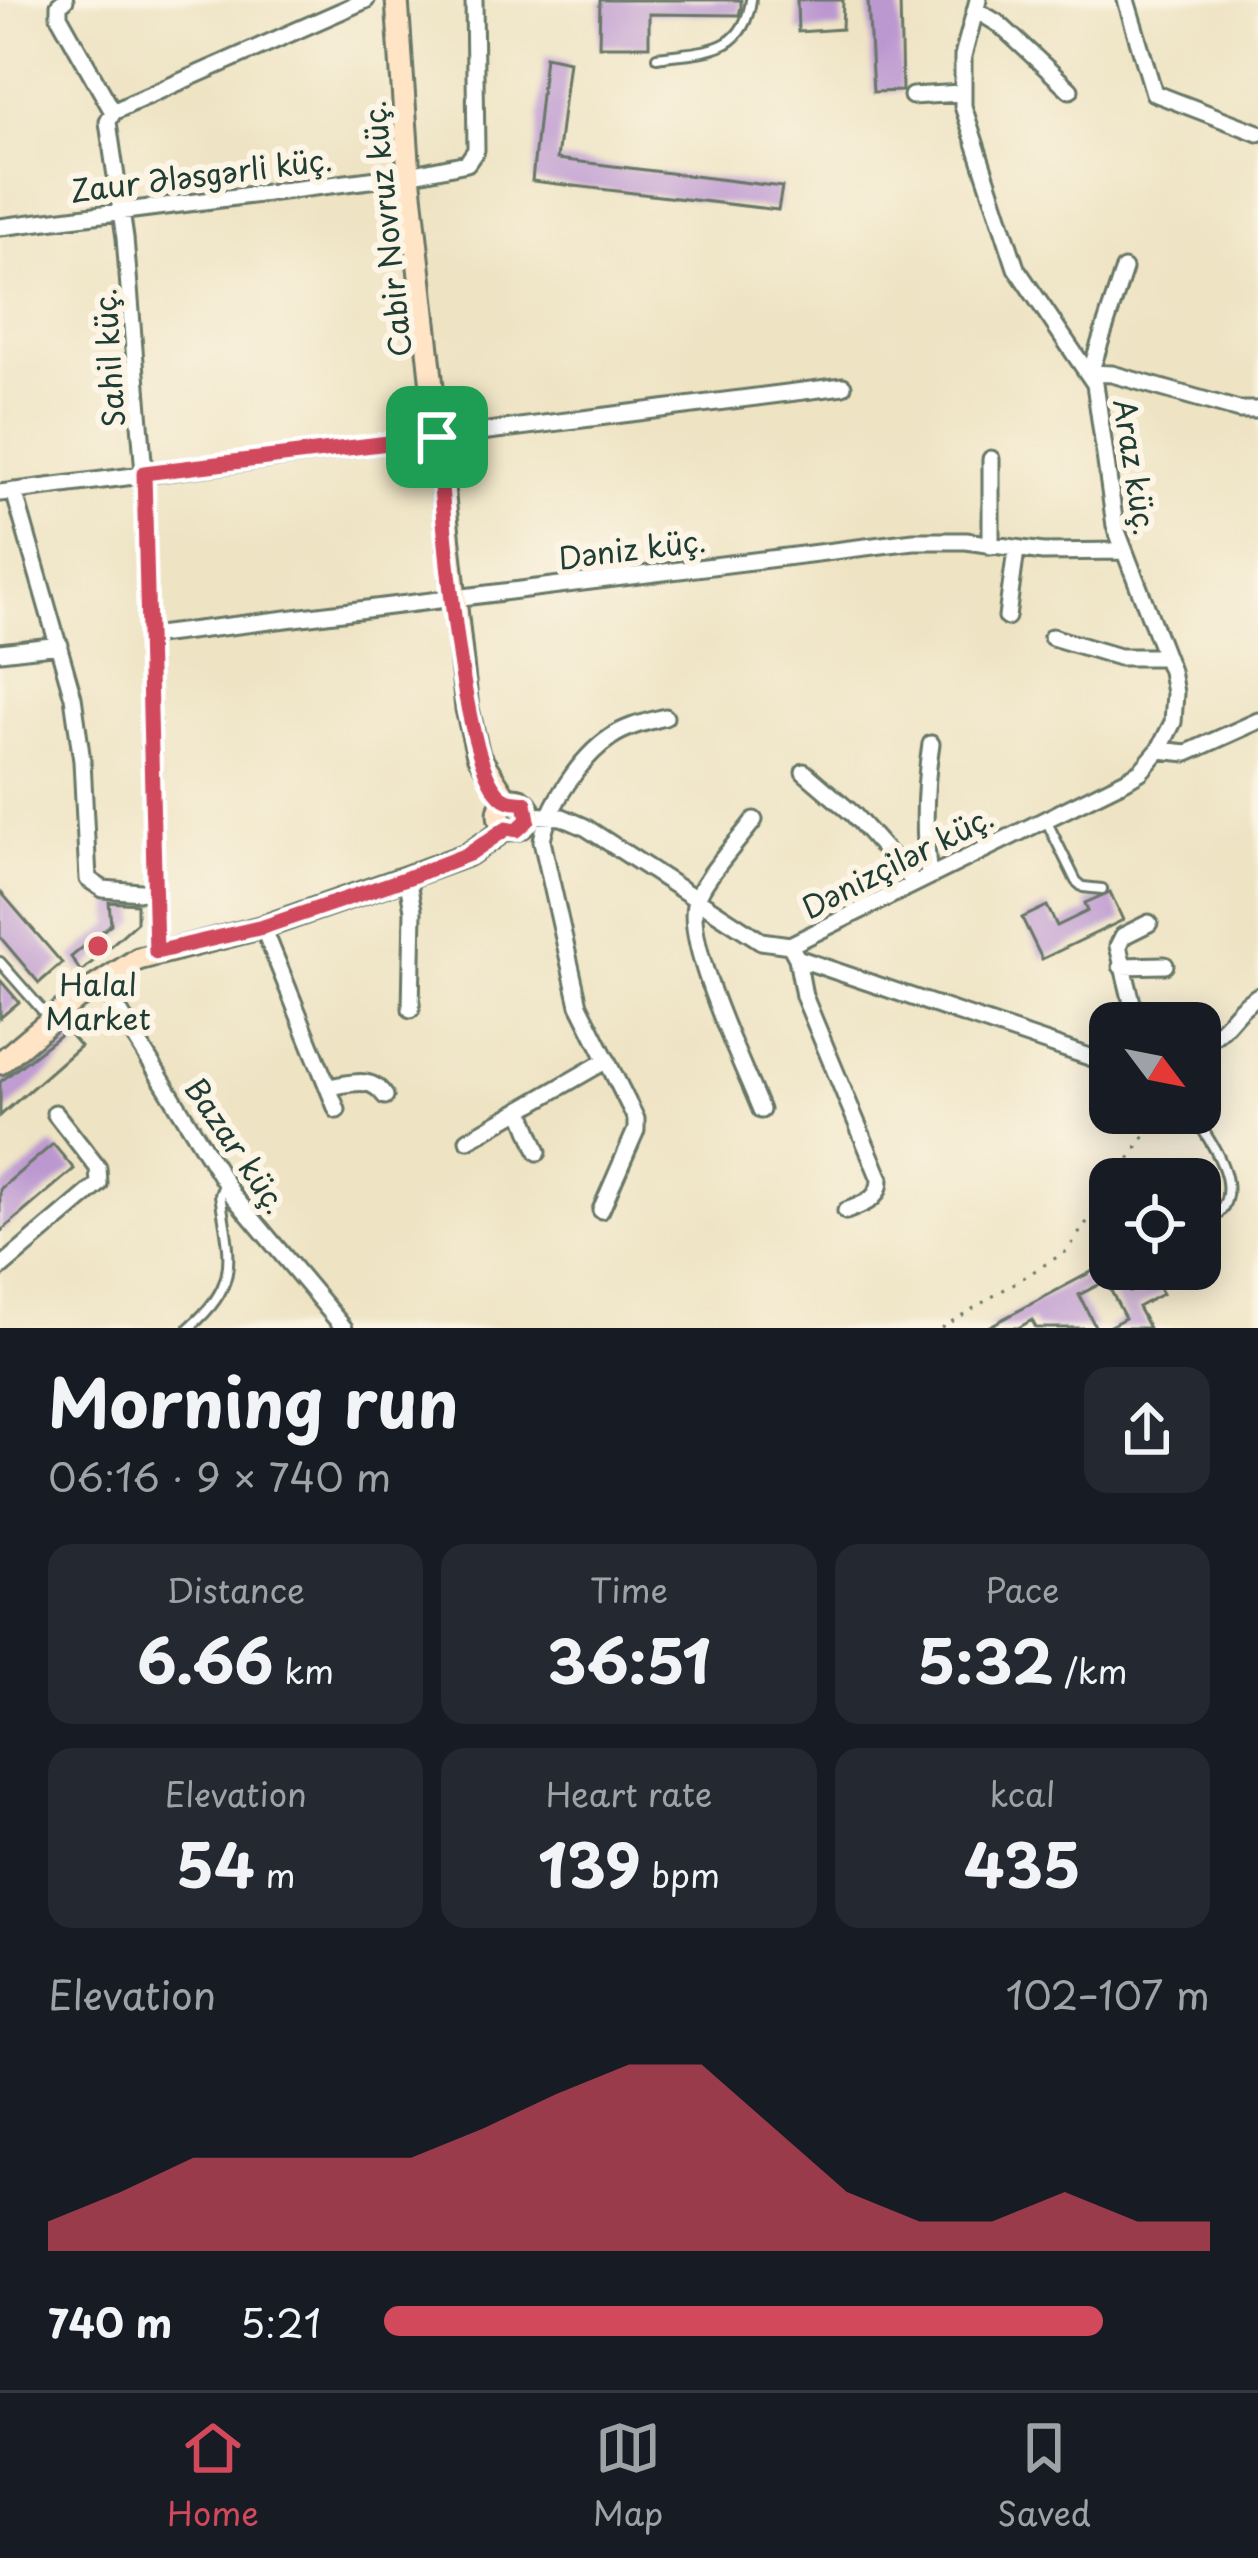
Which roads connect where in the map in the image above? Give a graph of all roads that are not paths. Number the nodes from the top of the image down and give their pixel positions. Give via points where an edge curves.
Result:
1 (65, 0) edge
2 (366, 0) edge
3 (397, 0) edge
4 (474, 0) edge
5 (751, 0) edge
6 (1126, 0) edge
7 (977, 5) edge
8 (657, 57) dead end
9 (1070, 90) dead end
10 (961, 93) junction
11 (912, 96) dead end
12 (113, 112) junction
13 (1258, 133) edge
14 (410, 175) junction
15 (122, 211) junction
16 (0, 227) edge
17 (1124, 269) dead end
18 (1090, 373) junction
19 (842, 386) dead end
20 (1258, 410) edge
21 (437, 437) junction
22 (991, 459) dead end
23 (144, 473) junction
24 (7, 492) edge
25 (992, 545) junction
26 (1016, 550) junction
27 (1121, 550) junction
28 (453, 598) junction
29 (1007, 617) dead end
30 (149, 636) junction
31 (1052, 638) dead end
32 (60, 645) junction
33 (0, 652) edge
34 (1166, 657) junction
35 (665, 717) dead end
36 (1258, 721) edge
37 (931, 744) dead end
38 (1159, 750) junction
39 (803, 772) dead end
40 (507, 800) junction
41 (540, 815) junction
42 (1044, 817) junction
43 (754, 820) dead end
44 (507, 828) junction
45 (407, 878) junction
46 (922, 879) junction
47 (1102, 890) dead end
48 (153, 893) junction
49 (696, 900) junction
50 (1149, 923) dead end
51 (263, 927) junction
52 (156, 952) junction
53 (794, 952) junction
54 (0, 962) edge
55 (1165, 965) dead end
56 (1121, 966) junction
57 (101, 982) junction
58 (1258, 996) edge
59 (1131, 1002) edge
60 (411, 1009) dead end
61 (51, 1020) junction
62 (1221, 1033) edge
63 (1089, 1057) edge
64 (607, 1060) junction
65 (0, 1063) edge
66 (328, 1087) junction
67 (386, 1096) dead end
68 (521, 1109) junction
69 (337, 1110) dead end
70 (761, 1110) dead end
71 (55, 1113) dead end
72 (467, 1140) dead end
73 (538, 1151) dead end
74 (1221, 1167) edge
75 (225, 1183) junction
76 (1221, 1209) edge
77 (601, 1210) dead end
78 (846, 1211) dead end
79 (0, 1268) edge
80 (189, 1328) edge
81 (344, 1328) edge

1 - 12 street via 59,16
2 - 12 street
3 - 14 main road, Cabir Novruz küç.
4 - 14 street, Zaur Ələsgərli küç. via 476,150 467,163
5 - 8 lane via 732,41
6 - 13 street via 1154,93
7 - 9 street
7 - 10 street, Araz küç.
10 - 11 street
10 - 18 street, Araz küç. via 1016,268
12 - 15 street, Sahil küç. via 107,133
14 - 15 street, Zaur Ələsgərli küç.
14 - 21 main road, Cabir Novruz küç.
15 - 16 street, Zaur Ələsgərli küç.
15 - 23 street, Sahil küç.
17 - 18 street
18 - 20 street
18 - 27 street, Araz küç.
19 - 21 street
21 - 23 street
21 - 28 main road, Cabir Novruz küç.
22 - 25 street
23 - 24 street
23 - 30 street, Sahil küç.
24 - 32 street
25 - 26 street, Dәniz küç.
25 - 28 street, Dәniz küç. via 914,541
26 - 27 street, Dәniz küç.
26 - 29 street
27 - 34 street, Araz küç.
28 - 30 street, Dәniz küç.
28 - 40 main road, Cabir Novruz küç. via 473,739
30 - 48 street, Sahil küç.
31 - 34 street via 1119,656
32 - 33 street
32 - 48 street via 82,761 88,879 103,889
34 - 38 street, Araz küç. via 1176,708
35 - 41 street via 597,748
36 - 38 street via 1187,753
37 - 46 street
38 - 42 street, Dәnizçilәr küç. via 1142,771
39 - 46 street
40 - 41 main road
40 - 44 main road via 499,818
41 - 44 main road
41 - 49 street, Dәnizçilәr küç. via 585,827
41 - 64 street via 579,1005
42 - 46 street, Dәnizçilәr küç.
42 - 47 lane via 1076,881
43 - 49 street
44 - 45 main road via 469,854
45 - 51 main road
45 - 60 street
46 - 53 street, Dәnizçilәr küç.
48 - 52 street, Sahil küç.
49 - 53 street, Dәnizçilәr küç. via 760,941
49 - 70 street via 706,972
50 - 56 street via 1123,937
51 - 52 main road
51 - 66 street
52 - 57 main road
53 - 63 street
53 - 78 street via 804,997 880,1179 872,1200
54 - 61 lane
55 - 56 street
56 - 59 street
57 - 61 main road
57 - 75 street, Bazar küç.
58 - 62 street
61 - 65 main road
64 - 68 street
64 - 77 street via 636,1130
66 - 67 street via 370,1082
66 - 69 street
68 - 72 street
68 - 73 street
71 - 79 street via 98,1168 99,1184
74 - 76 lane via 1230,1194
75 - 80 lane via 230,1270 211,1309
75 - 81 street, Bazar küç.

